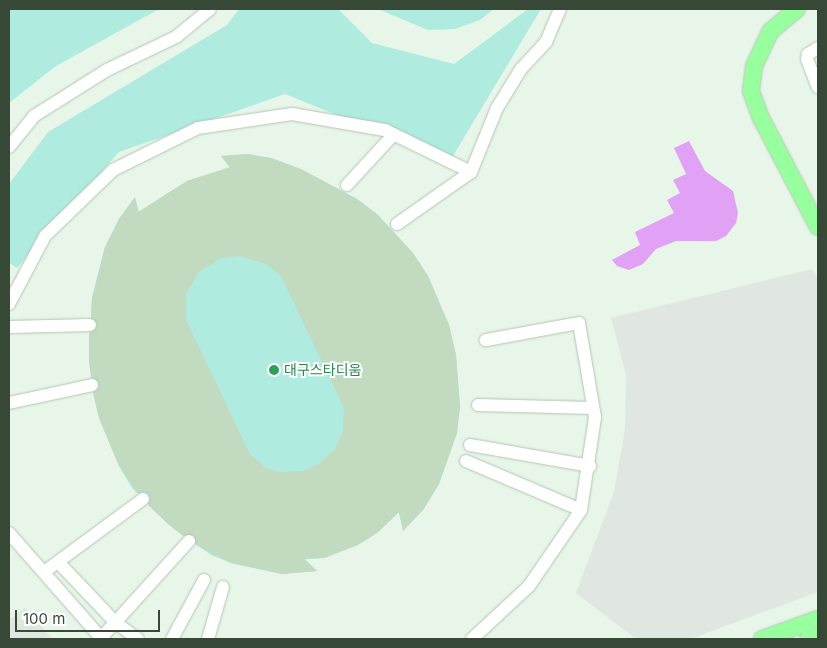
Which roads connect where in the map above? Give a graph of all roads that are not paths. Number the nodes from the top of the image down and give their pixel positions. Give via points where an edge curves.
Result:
1 (210, 9) edge
2 (560, 9) edge
3 (797, 9) edge
4 (818, 48) edge
5 (818, 87) edge
6 (394, 134) junction
7 (9, 147) edge
8 (471, 172) junction
9 (347, 185) dead end
10 (397, 224) dead end
11 (818, 227) edge
12 (9, 304) edge
13 (90, 325) dead end
14 (9, 327) edge
15 (486, 340) dead end
16 (92, 385) dead end
17 (9, 403) edge
18 (478, 405) dead end
19 (594, 408) junction
20 (470, 445) dead end
21 (466, 461) dead end
22 (590, 466) junction
23 (142, 499) dead end
24 (581, 510) junction
25 (9, 536) edge
26 (189, 541) dead end
27 (59, 563) junction
28 (44, 572) junction
29 (204, 580) dead end
30 (224, 587) dead end
31 (818, 619) edge
32 (116, 623) junction
33 (818, 636) edge
34 (101, 639) edge
35 (138, 639) edge
36 (172, 639) edge
37 (208, 639) edge
38 (472, 639) edge
39 (762, 639) edge
40 (808, 639) edge

1 - 7 street via 176,37 107,70 34,116
2 - 8 street via 546,42 521,69 497,108
3 - 11 main road via 766,38 754,66 751,91 761,118
4 - 5 street via 808,54 807,60
6 - 8 street
6 - 9 street
6 - 12 street via 292,114 198,128 113,170 45,236
8 - 10 street
13 - 14 street
15 - 19 street via 580,323
16 - 17 street
18 - 19 street
19 - 22 street
20 - 22 street
21 - 24 street
22 - 24 street
23 - 27 street
24 - 38 street via 529,586
25 - 28 street
26 - 32 street
27 - 28 street
27 - 32 street
28 - 34 street
29 - 36 street
30 - 37 street
31 - 39 main road
32 - 34 street
32 - 35 street
33 - 40 main road

